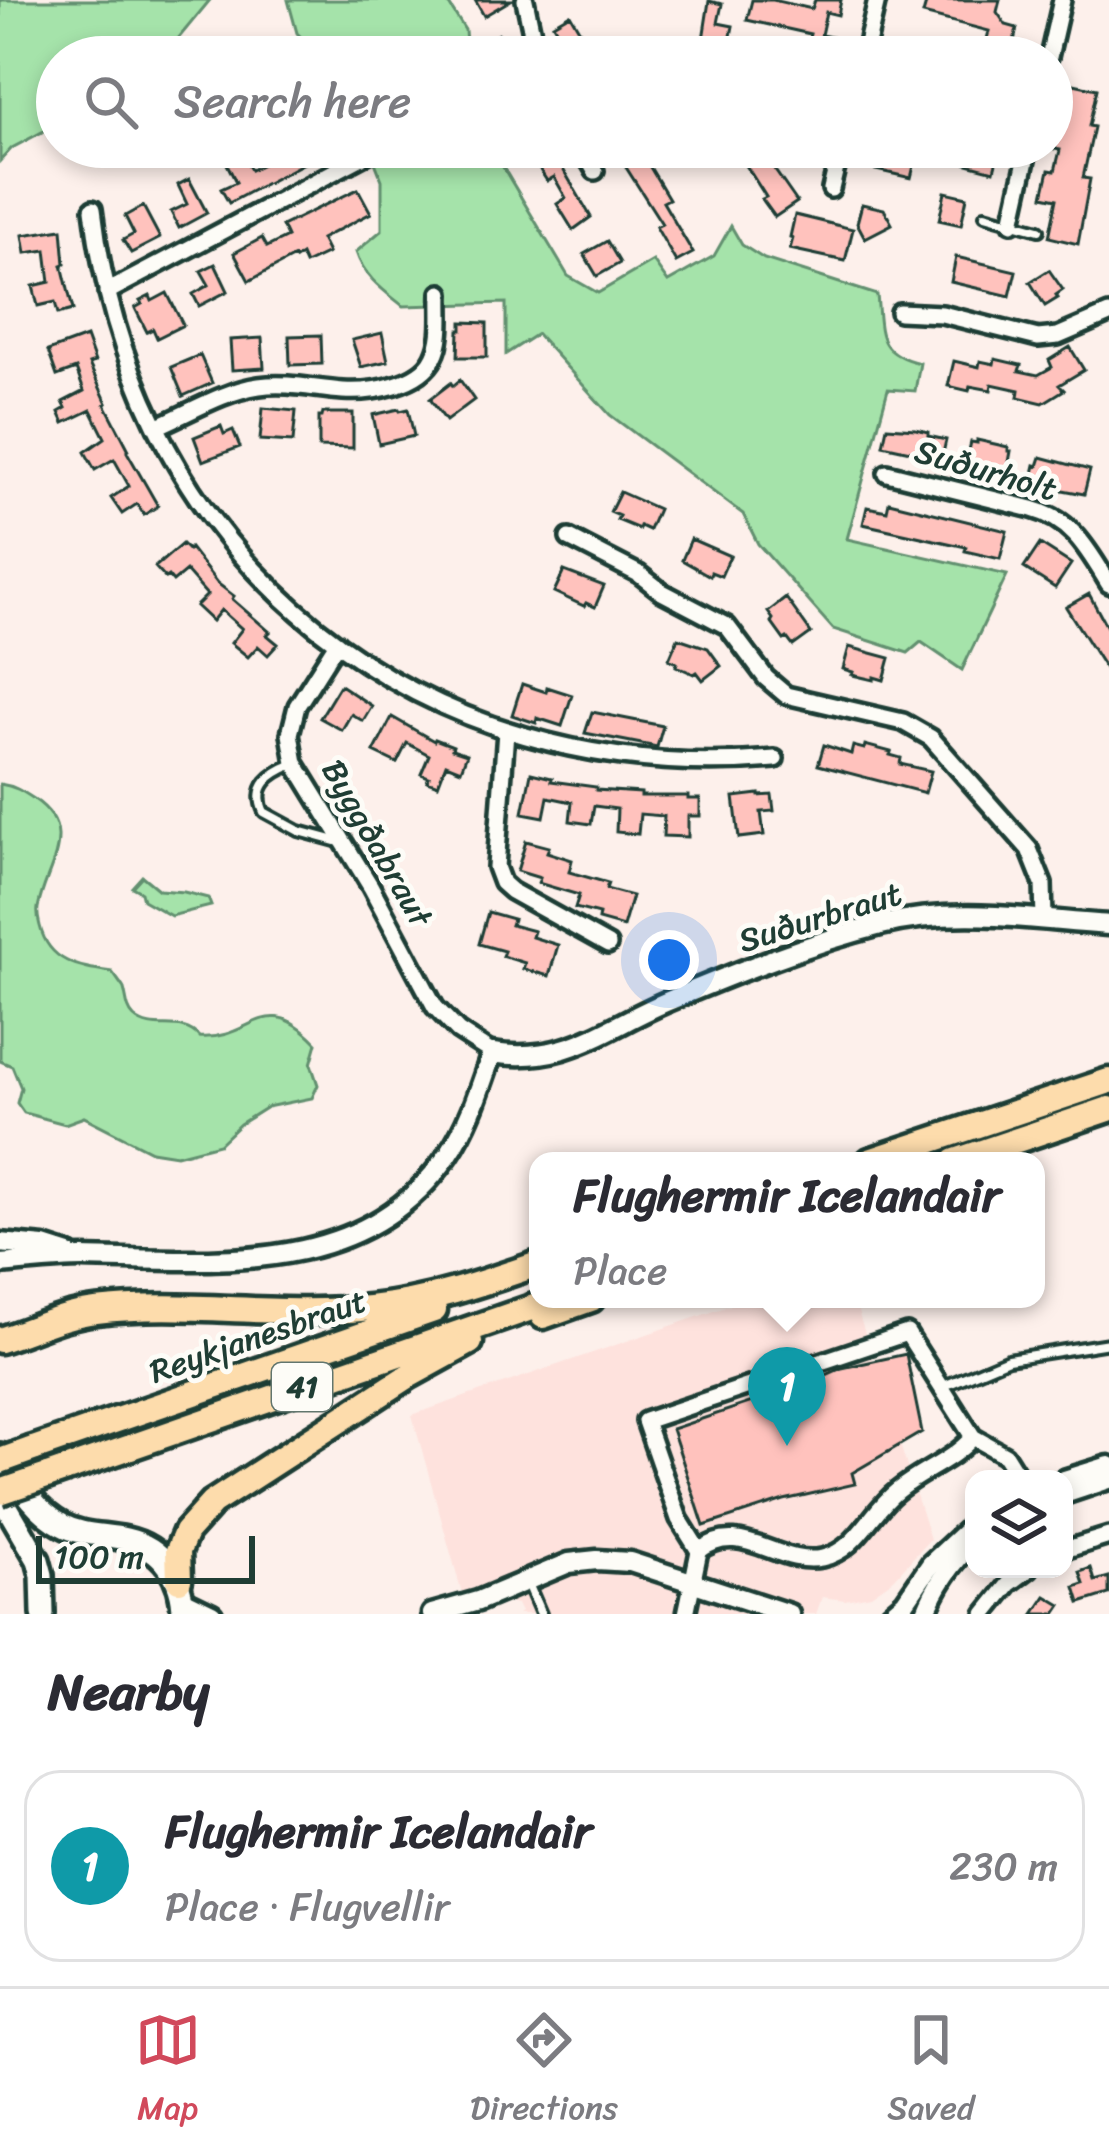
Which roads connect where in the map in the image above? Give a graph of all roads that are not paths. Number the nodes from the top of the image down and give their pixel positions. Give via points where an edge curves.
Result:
1 (525, 0) edge
2 (878, 0) edge
3 (1062, 0) edge
4 (533, 36) edge
5 (869, 36) edge
6 (1054, 36) edge
7 (341, 168) edge
8 (593, 168) edge
9 (834, 168) edge
10 (1024, 168) edge
11 (595, 171) dead end
12 (831, 189) dead end
13 (93, 209) dead end
14 (985, 215) dead end
15 (1012, 223) junction
16 (1039, 230) dead end
17 (107, 292) junction
18 (441, 293) dead end
19 (899, 312) dead end
20 (1109, 314) edge
21 (156, 427) junction
22 (887, 473) dead end
23 (568, 538) dead end
24 (1109, 584) edge
25 (337, 643) junction
26 (506, 731) junction
27 (775, 759) dead end
28 (295, 763) junction
29 (344, 843) junction
30 (1044, 919) junction
31 (1109, 926) edge
32 (608, 945) dead end
33 (492, 1053) junction
34 (1109, 1081) edge
35 (1109, 1109) edge
36 (897, 1152) edge
37 (982, 1152) edge
38 (0, 1243) edge
39 (80, 1258) junction
40 (0, 1264) edge
41 (529, 1267) edge
42 (529, 1277) edge
43 (530, 1308) edge
44 (566, 1308) edge
45 (0, 1340) edge
46 (1109, 1343) edge
47 (943, 1386) junction
48 (973, 1437) junction
49 (0, 1458) edge
50 (1109, 1466) edge
51 (1014, 1470) edge
52 (1073, 1477) edge
53 (1109, 1479) edge
54 (1073, 1491) edge
55 (0, 1494) edge
56 (965, 1533) edge
57 (1109, 1536) edge
58 (1073, 1547) edge
59 (699, 1550) junction
60 (965, 1550) edge
61 (1017, 1578) edge
62 (527, 1580) junction
63 (694, 1584) junction
64 (181, 1598) edge
65 (43, 1614) edge
66 (212, 1614) edge
67 (432, 1614) edge
68 (541, 1614) edge
69 (686, 1614) edge
70 (789, 1614) edge
71 (891, 1614) edge
72 (925, 1614) edge
73 (985, 1614) edge

1 - 4 street
2 - 5 street
3 - 6 street
7 - 17 street
8 - 11 street
9 - 12 street
10 - 15 street
13 - 17 street
14 - 15 lane
15 - 16 lane
17 - 21 street
18 - 21 street via 440,343 420,374 348,392 258,386
19 - 20 street via 1038,338
21 - 25 street via 234,545
22 - 24 street, Suðurholt via 1055,517 1083,542
23 - 30 street via 727,626 786,695 903,722 932,738 1029,849 1043,884
25 - 26 street via 418,694
25 - 28 street, Byggðabraut via 297,706 290,734
26 - 27 street via 639,760
26 - 32 street via 499,878
28 - 29 street, Byggðabraut
28 - 29 lane via 266,779 264,812
29 - 33 street, Byggðabraut via 435,1007
30 - 31 street, Suðurbraut
30 - 33 street, Suðurbraut via 950,914 877,926 704,986 567,1050
33 - 39 street via 447,1156 397,1209 354,1234 231,1260
34 - 36 highway
35 - 37 highway
38 - 39 street
39 - 40 street
41 - 45 highway via 371,1308 118,1309 60,1318
42 - 49 highway, Reykjanesbraut / 41, bridge
43 - 55 highway, Reykjanesbraut / 41, bridge
44 - 64 highway via 465,1344 231,1489 185,1532
46 - 47 lane via 1008,1359
47 - 48 street
47 - 59 street via 907,1333 645,1421 679,1519
48 - 51 street
48 - 59 street via 897,1490 837,1553 795,1558 733,1538
49 - 64 main road via 47,1515 149,1547 165,1561
50 - 52 street
53 - 54 street
55 - 65 main road via 38,1560
56 - 71 street
57 - 58 street
59 - 63 street
60 - 72 street
61 - 73 street
62 - 63 street via 598,1559
62 - 67 street
62 - 68 lane
63 - 69 street
63 - 70 street
64 - 66 street

